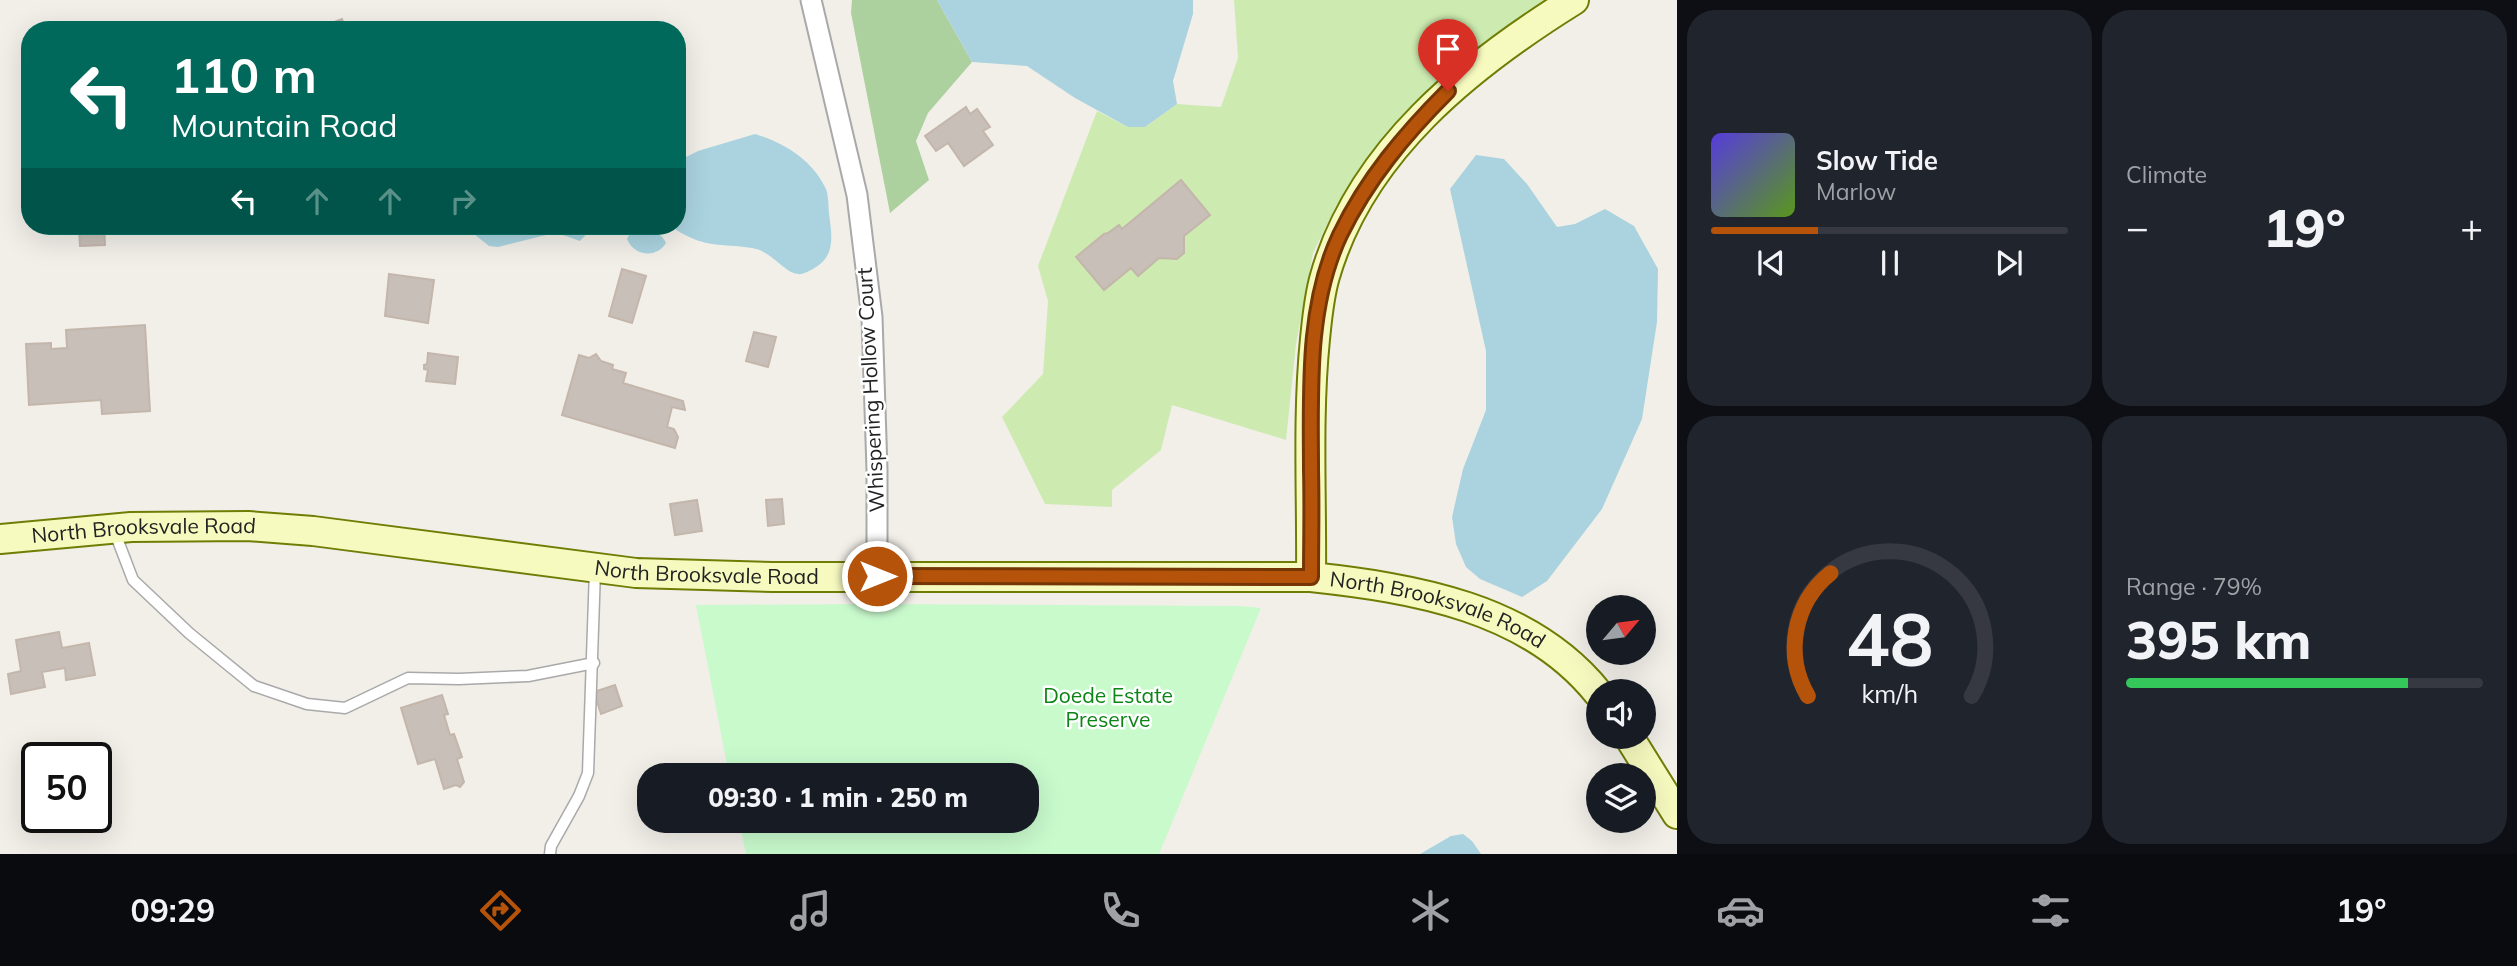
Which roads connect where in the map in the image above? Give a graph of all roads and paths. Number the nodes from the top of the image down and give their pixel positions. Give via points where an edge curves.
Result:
1 (811, 0) edge
2 (1574, 0) edge
3 (113, 528) junction
4 (0, 539) edge
5 (596, 569) junction
6 (877, 576) junction
7 (1311, 577) junction
8 (594, 663) junction
9 (1586, 679) edge
10 (1636, 749) edge
11 (1677, 814) edge
12 (550, 854) edge

1 - 6 street, Whispering Hollow Court via 857,195 872,317
2 - 7 main road via 1503,47 1439,99 1384,162 1339,236 1324,278 1312,366
3 - 4 main road, North Brooksvale Road
3 - 5 main road, North Brooksvale Road via 248,526 313,531
3 - 8 lane via 133,580 189,633 254,686 307,704 345,708 408,678 528,676
5 - 6 main road, North Brooksvale Road via 711,577
5 - 8 lane
6 - 7 main road, North Brooksvale Road
7 - 9 main road, North Brooksvale Road via 1433,596 1504,622 1553,650
8 - 12 lane via 588,773
10 - 11 main road

